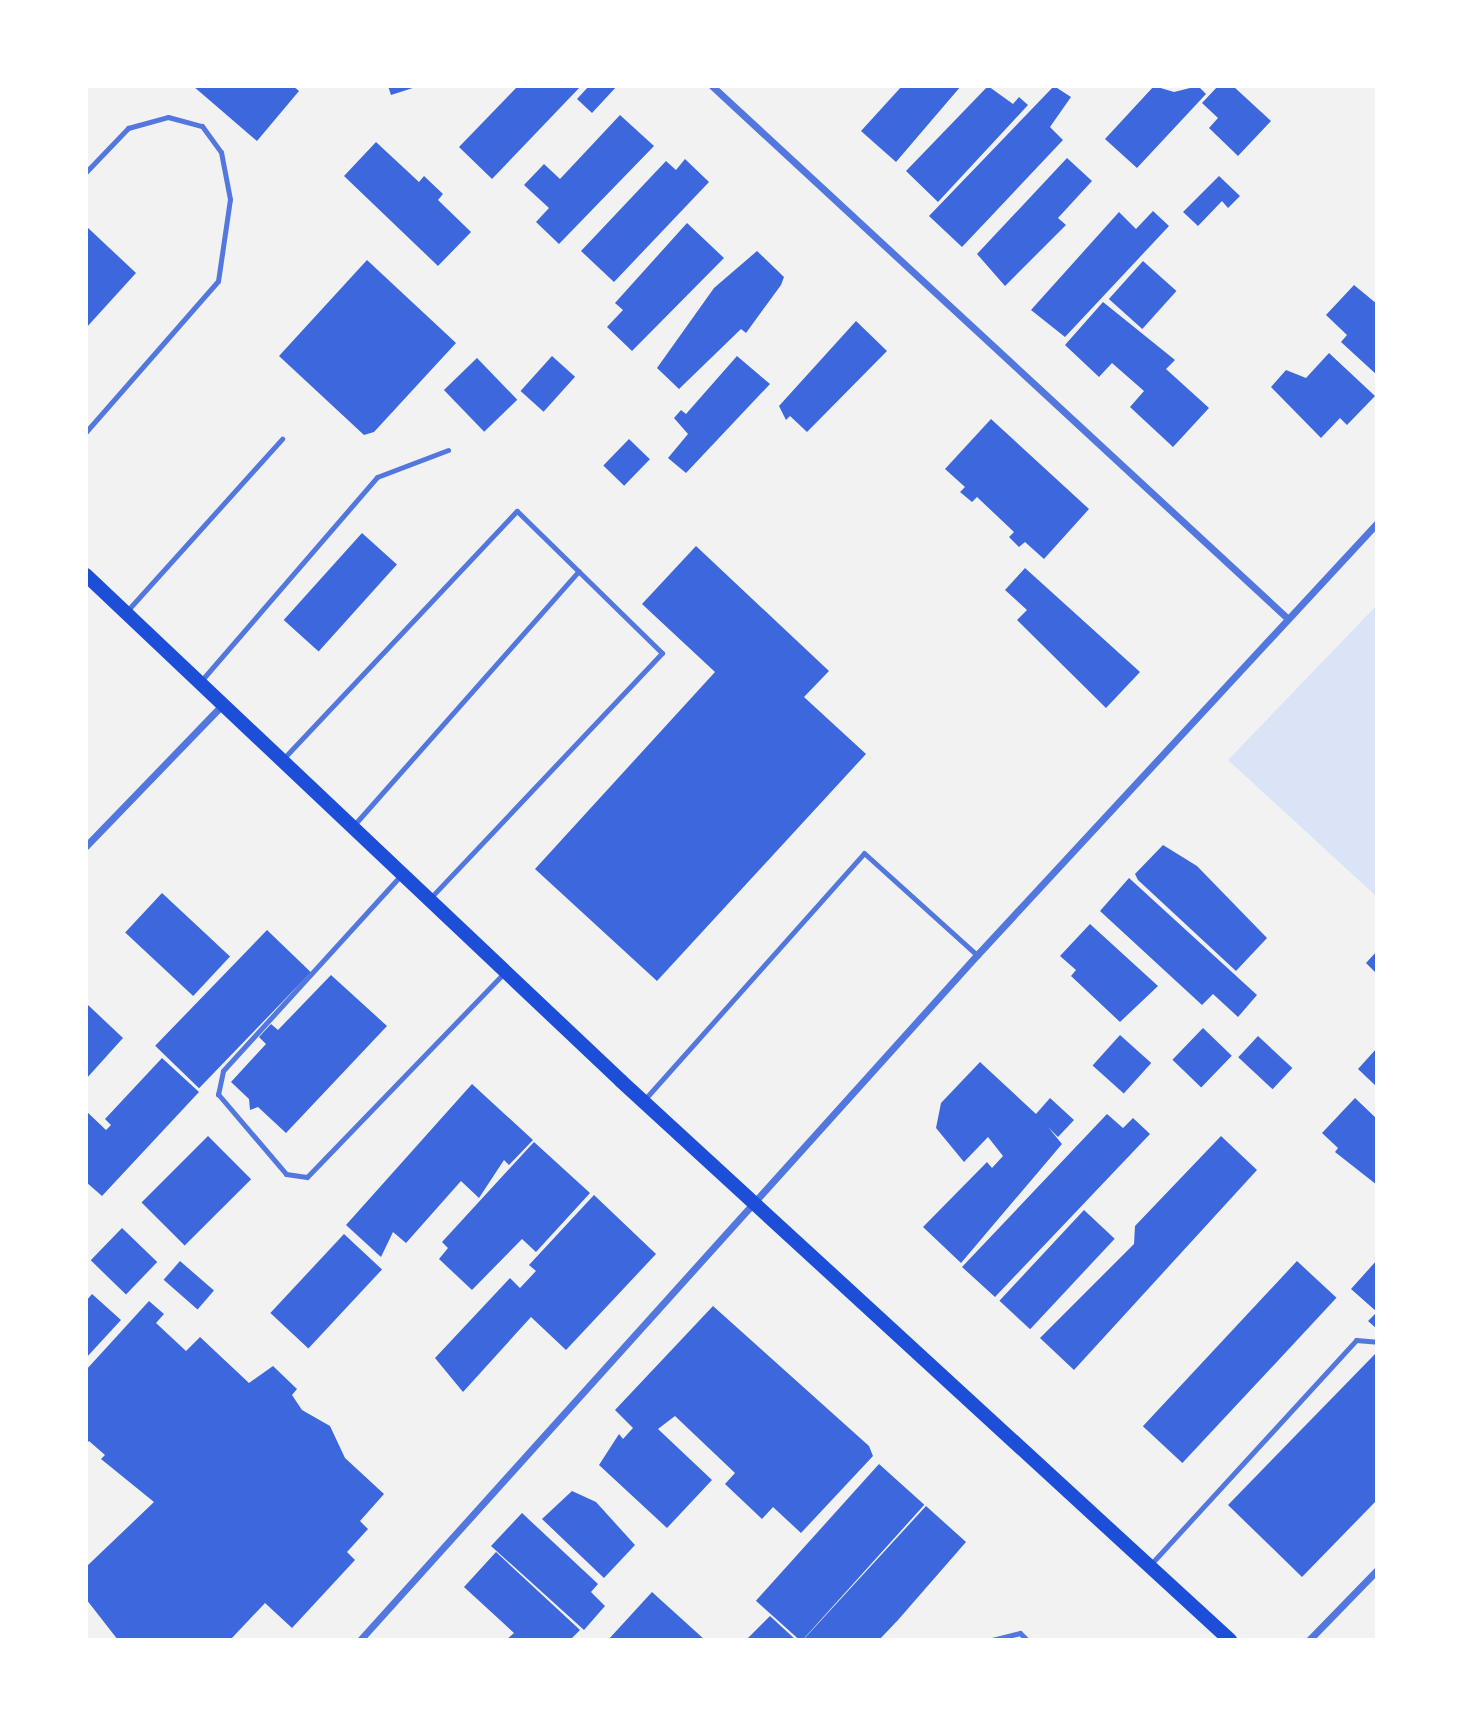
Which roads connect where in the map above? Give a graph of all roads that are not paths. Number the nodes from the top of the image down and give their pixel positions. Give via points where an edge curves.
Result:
1 (712, 86) edge
2 (86, 172) edge
3 (86, 432) edge
4 (282, 439) dead end
5 (448, 450) dead end
6 (1377, 523) edge
7 (579, 570) junction
8 (86, 575) edge
9 (126, 612) junction
10 (1286, 617) junction
11 (201, 681) junction
12 (224, 703) junction
13 (283, 759) junction
14 (353, 825) junction
15 (86, 846) edge
16 (404, 872) junction
17 (431, 898) junction
18 (977, 954) junction
19 (507, 969) junction
20 (643, 1101) junction
21 (757, 1205) junction
22 (1377, 1342) edge
23 (1149, 1566) junction
24 (1377, 1570) edge
25 (360, 1640) edge
26 (992, 1640) edge
27 (1027, 1640) edge
28 (1230, 1640) edge
29 (1309, 1640) edge

1 - 10 street
2 - 3 lane via 128,128 168,117 202,126 221,152 230,199 218,281
4 - 9 lane
5 - 11 lane via 377,477
6 - 10 street
7 - 13 lane via 517,511
7 - 14 lane
7 - 17 lane via 662,653
8 - 9 main road
9 - 11 main road
10 - 18 street
11 - 12 main road
12 - 13 main road
12 - 15 street
13 - 14 main road
14 - 16 main road
16 - 17 main road
16 - 19 lane via 223,1071 218,1094 286,1174 307,1177
17 - 19 main road
18 - 20 lane via 864,853
18 - 21 street
19 - 20 main road
20 - 21 main road
21 - 23 main road
21 - 25 street
22 - 23 lane via 1356,1340
23 - 28 main road
24 - 29 street
26 - 27 lane via 1020,1633

